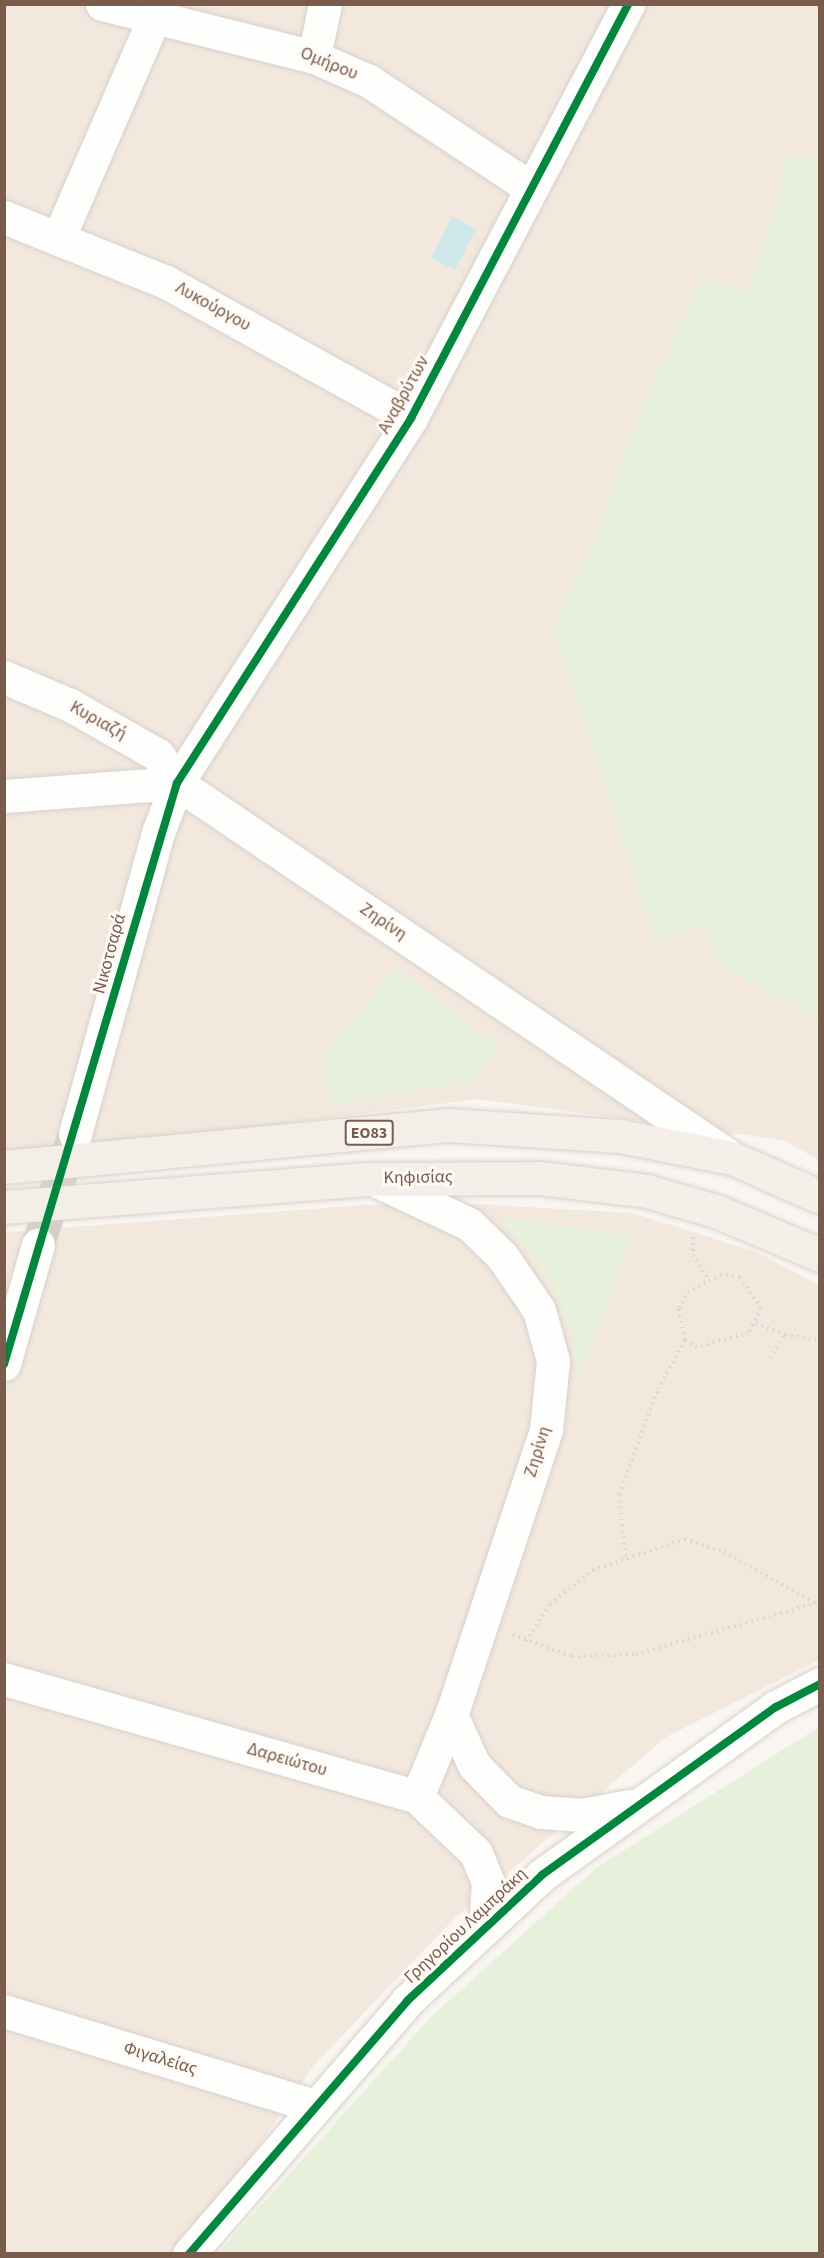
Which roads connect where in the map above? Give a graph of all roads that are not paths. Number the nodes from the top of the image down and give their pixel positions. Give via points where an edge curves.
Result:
1 (102, 4) edge
2 (325, 4) edge
3 (628, 4) edge
4 (155, 16) junction
5 (314, 57) junction
6 (529, 187) junction
7 (4, 217) edge
8 (58, 239) junction
9 (411, 418) junction
10 (4, 677) edge
11 (177, 783) junction
12 (4, 796) edge
13 (75, 1134) tunnel mouth
14 (732, 1158) junction
15 (4, 1167) edge
16 (371, 1179) junction
17 (819, 1197) edge
18 (4, 1207) edge
19 (38, 1245) tunnel mouth
20 (819, 1255) edge
21 (4, 1364) edge
22 (4, 1679) edge
23 (819, 1684) edge
24 (452, 1715) junction
25 (417, 1797) junction
26 (643, 1802) junction
27 (485, 1928) junction
28 (4, 2011) edge
29 (315, 2106) junction
30 (189, 2253) edge

1 - 4 street, Ομήρου
2 - 5 street
3 - 6 street, Αναβρύτων
4 - 5 street, Ομήρου
4 - 8 street
5 - 6 street, Ομήρου via 369,81
6 - 9 street, Αναβρύτων
7 - 8 street, Λυκούργου
8 - 9 street, Λυκούργου via 166,282
9 - 11 street, Αναβρύτων
10 - 11 street, Κυριαζή via 70,705 158,755
11 - 12 street
11 - 13 street, Νικοτσαρά via 159,830
11 - 14 street, Ζηρίνη
14 - 15 main road, ΕΟ83 via 609,1134 449,1125
14 - 17 main road, ΕΟ83
16 - 18 main road, Κηφισίας
16 - 20 main road, Κηφισίας via 540,1178 647,1191 697,1205
16 - 24 street, Ζηρίνη via 469,1224 523,1282 548,1336 553,1391 546,1430
19 - 21 street
22 - 25 street, Δαρειώτου
23 - 26 street, Γρηγορίου Λαμπράκη via 776,1707
24 - 25 street, Ζηρίνη
24 - 26 street via 474,1765 509,1801 541,1812 582,1815
25 - 27 street, Δαρειώτου via 476,1853 488,1882
26 - 27 street, Γρηγορίου Λαμπράκη via 542,1875
27 - 29 street, Γρηγορίου Λαμπράκη via 407,2001
28 - 29 street, Φιγαλείας
29 - 30 street, Γρηγορίου Λαμπράκη

